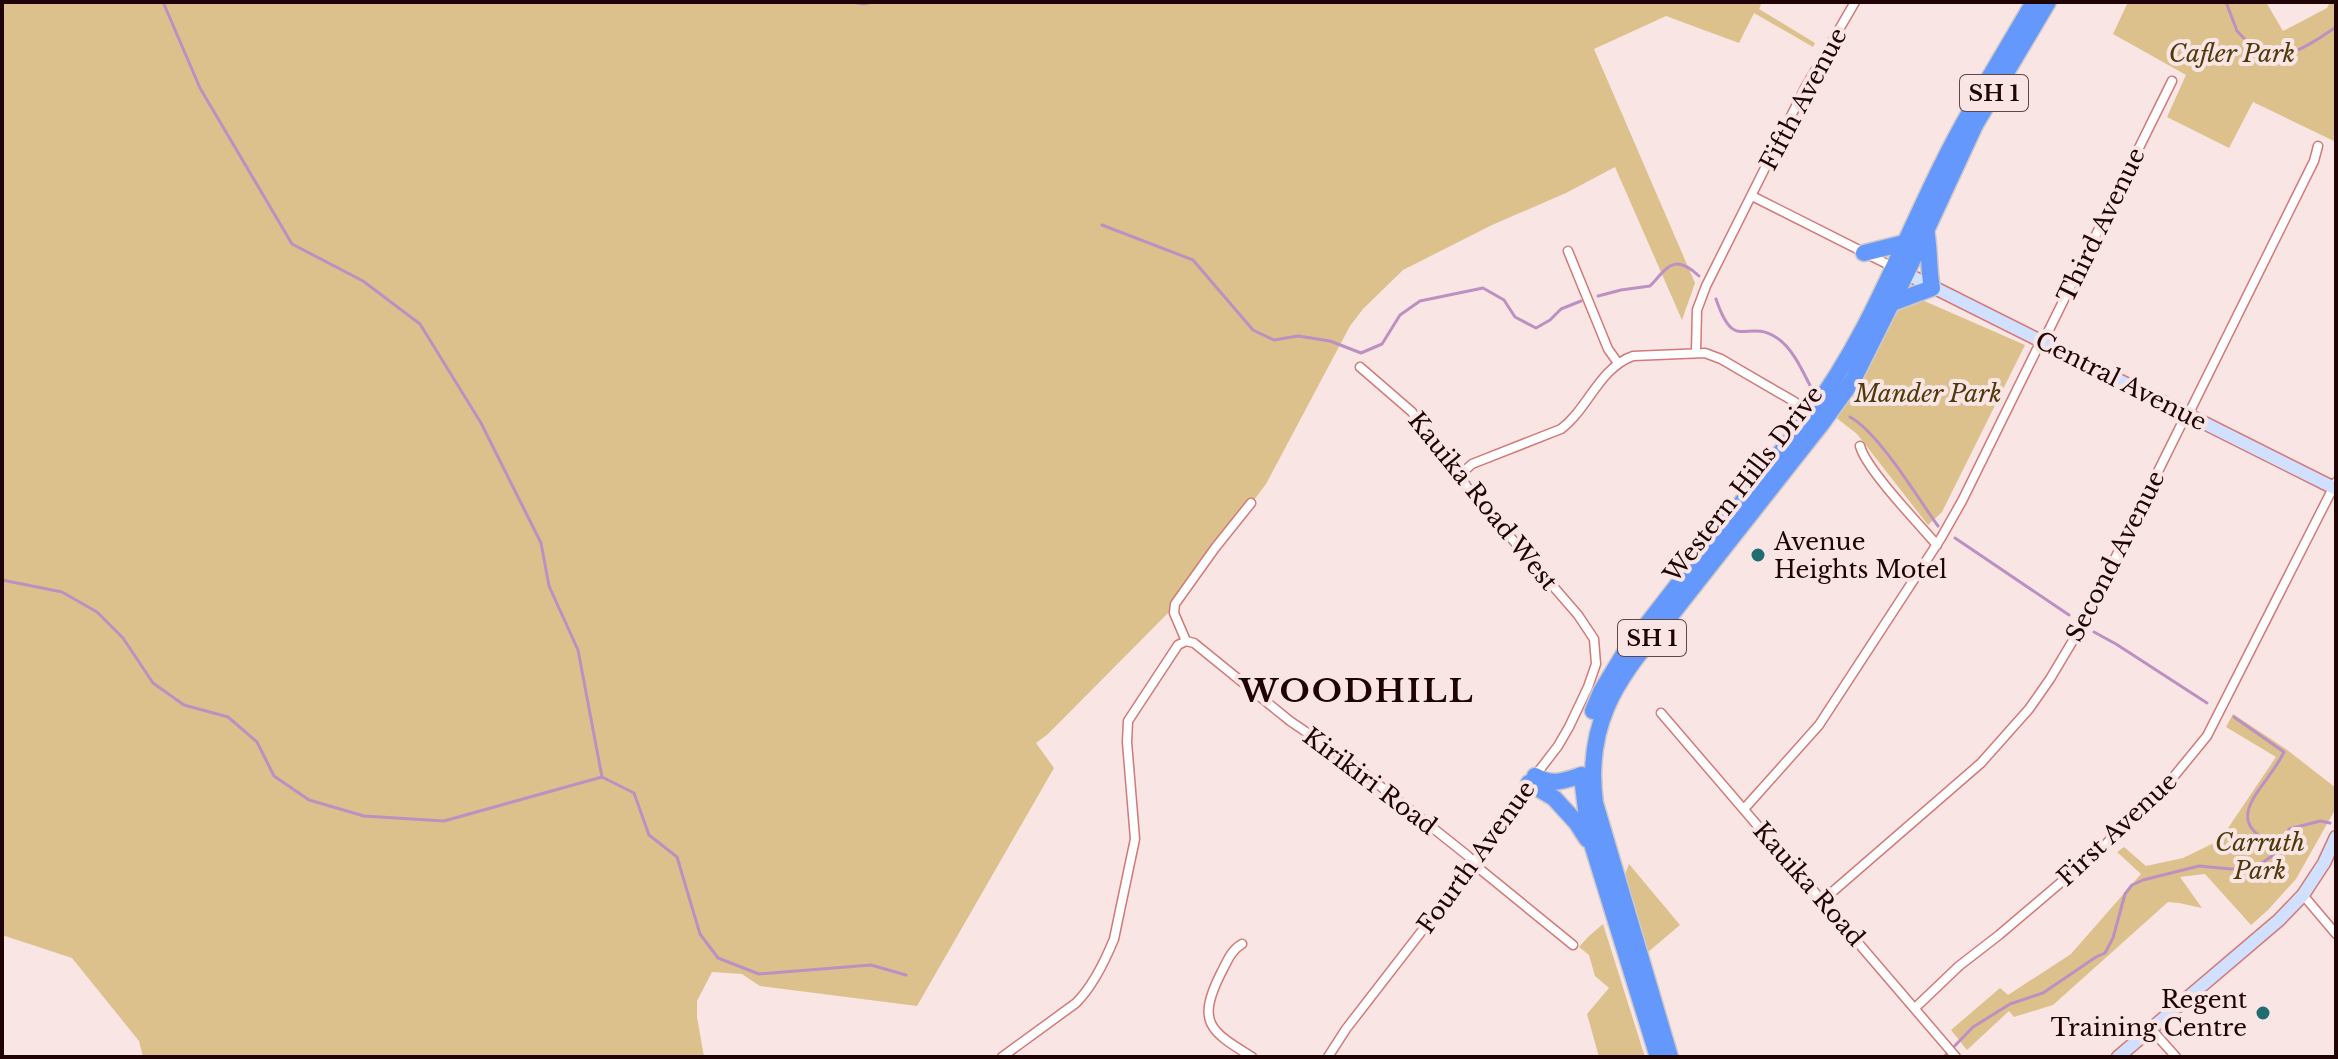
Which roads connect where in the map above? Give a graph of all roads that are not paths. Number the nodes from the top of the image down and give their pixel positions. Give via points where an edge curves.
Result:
1 (1855, 2) edge
2 (2034, 2) edge
3 (2048, 2) edge
4 (2172, 81) dead end
5 (2318, 146) dead end
6 (1752, 196) junction
7 (1926, 230) junction
8 (1904, 243) junction
9 (1568, 251) dead end
10 (1864, 253) junction
11 (1899, 270) junction
12 (1932, 288) junction
13 (1892, 303) junction
14 (2043, 342) junction
15 (1696, 352) junction
16 (1618, 363) junction
17 (1360, 367) dead end
18 (1795, 402) dead end
19 (2187, 414) junction
20 (1860, 446) dead end
21 (1462, 473) junction
22 (2335, 486) edge
23 (1251, 503) dead end
24 (1937, 545) junction
25 (1186, 641) junction
26 (1595, 645) joint
27 (1661, 713) dead end
28 (1582, 775) junction
29 (1532, 780) junction
30 (1744, 809) junction
31 (2336, 837) edge
32 (1593, 846) junction
33 (1473, 861) junction
34 (2303, 895) junction
35 (1823, 900) junction
36 (2336, 934) edge
37 (1242, 944) dead end
38 (1573, 945) dead end
39 (1915, 1008) junction
40 (2151, 1029) junction
41 (1662, 1051) edge
42 (1002, 1057) edge
43 (1252, 1057) edge
44 (1328, 1057) edge
45 (1956, 1057) edge
46 (2118, 1057) edge
47 (2176, 1057) edge

1 - 6 street, Fifth Avenue
2 - 8 highway, Western Hills Drive / SH 1 via 1957,134
3 - 7 highway, Western Hills Drive / SH 1 via 1975,125
4 - 14 street, Third Avenue
5 - 19 street, Second Avenue
6 - 10 street, Fifth Avenue
6 - 15 street, Fifth Avenue via 1701,299
7 - 11 highway, Western Hills Drive / SH 1
7 - 12 highway
8 - 10 highway
8 - 11 highway, Western Hills Drive / SH 1
9 - 16 street
10 - 11 street, Fifth Avenue
11 - 12 main road, Central Avenue
11 - 13 highway, Western Hills Drive / SH 1
11 - 28 highway, Western Hills Drive / SH 1 via 1825,395 1615,667 1595,706
12 - 13 highway
12 - 14 main road, Central Avenue
13 - 41 highway, Western Hills Drive / SH 1 via 1846,390 1640,651 1600,724 1594,746 1595,803
14 - 19 main road, Central Avenue
14 - 24 street, Third Avenue
15 - 16 street via 1633,356
15 - 18 street via 1721,359
16 - 21 street via 1561,429 1472,464
17 - 21 street, Kauika Road West via 1412,412 1441,457
19 - 22 main road, Central Avenue
19 - 35 street, Second Avenue via 2081,627 2029,709 1981,763
20 - 24 street
21 - 26 street, Kauika Road West via 1467,487 1578,615
22 - 39 street, First Avenue via 2214,724 2180,771 2106,844
23 - 25 street via 1177,601 1174,613
24 - 30 street, Third Avenue via 1819,725
25 - 33 street, Kirikiri Road
25 - 42 street via 1178,645 1128,721 1135,839 1107,955 1076,1003
26 - 29 street, Fourth Avenue via 1596,664 1582,701
27 - 30 street, Kauika Road
28 - 29 highway via 1559,783
28 - 32 highway, Western Hills Drive / SH 1
29 - 32 highway via 1564,807
29 - 33 street, Fourth Avenue
30 - 35 street, Kauika Road
31 - 34 main road
32 - 41 highway, Western Hills Drive / SH 1
33 - 38 street, Kirikiri Road
33 - 44 street, Fourth Avenue
34 - 36 street
34 - 40 main road
35 - 39 street, Kauika Road
37 - 43 street via 1231,953 1208,1009 1217,1035
39 - 45 street, Kauika Road
40 - 46 main road
40 - 47 street

